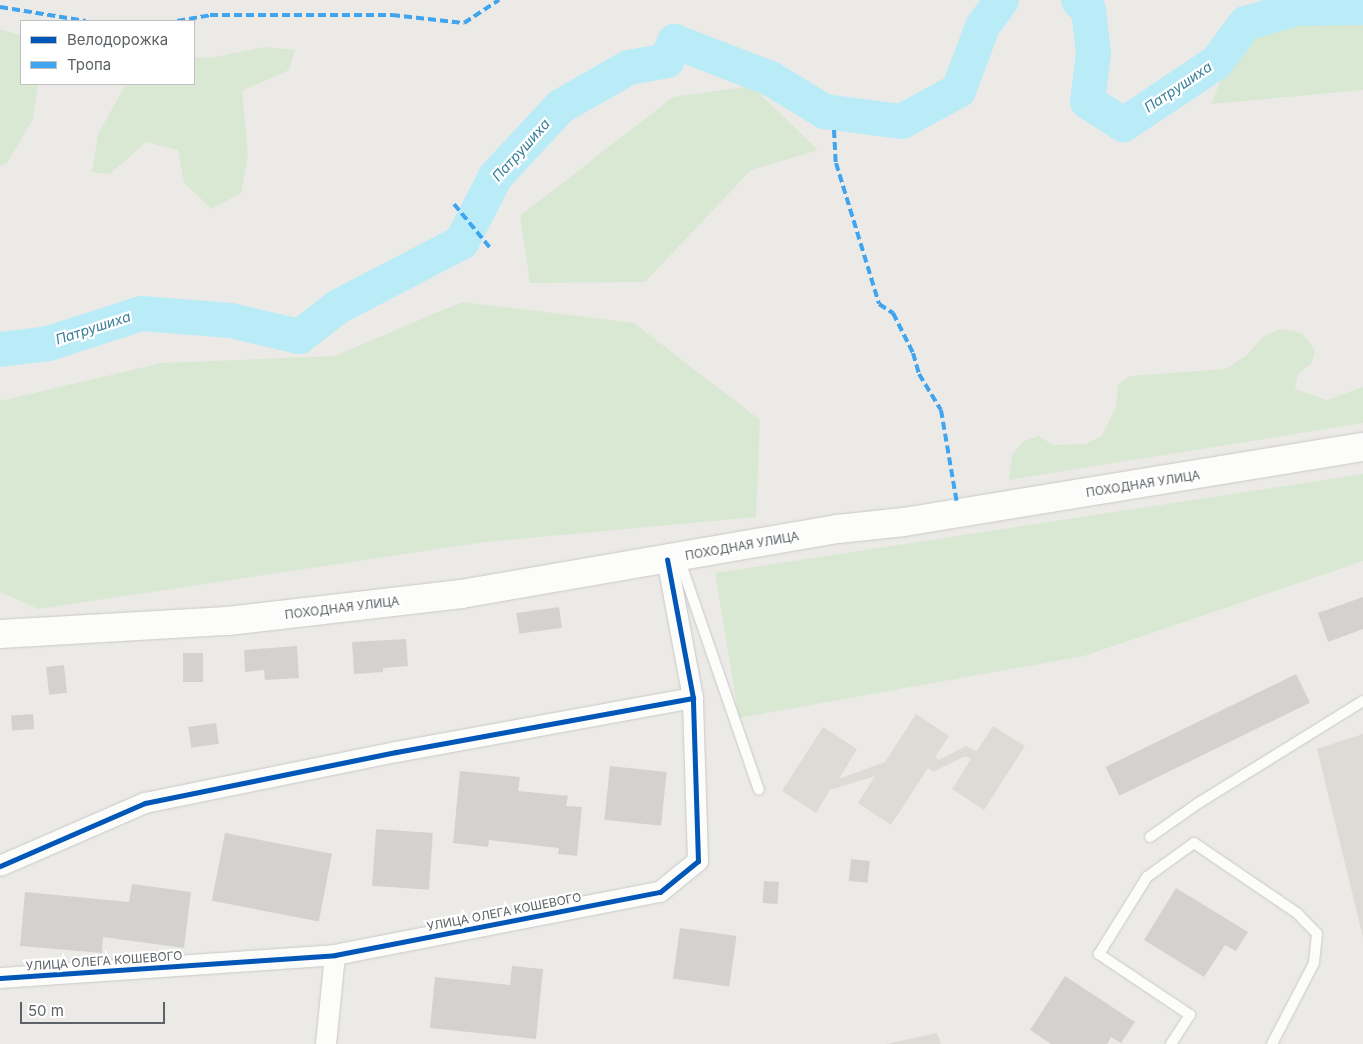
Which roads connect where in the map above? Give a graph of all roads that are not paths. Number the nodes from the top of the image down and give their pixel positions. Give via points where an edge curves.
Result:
1 (1363, 447) edge
2 (673, 558) junction
3 (0, 634) edge
4 (692, 698) junction
5 (1363, 701) edge
6 (759, 790) dead end
7 (1150, 837) dead end
8 (0, 866) edge
9 (335, 956) junction
10 (0, 978) edge
11 (326, 1044) edge
12 (1171, 1044) edge
13 (1272, 1044) edge

1 - 2 main road, ПОХОДНАЯ УЛИЦА
2 - 3 main road, ПОХОДНАЯ УЛИЦА via 461,594 228,622
2 - 4 street, УЛИЦА ОЛЕГА КОШЕВОГО
2 - 6 lane
4 - 8 street via 396,752 145,803
4 - 9 street, УЛИЦА ОЛЕГА КОШЕВОГО via 698,861 660,892
5 - 7 lane via 1200,802
9 - 10 street, УЛИЦА ОЛЕГА КОШЕВОГО
9 - 11 street
12 - 13 lane via 1190,1015 1098,954 1147,876 1194,843 1298,913 1317,934 1314,963

